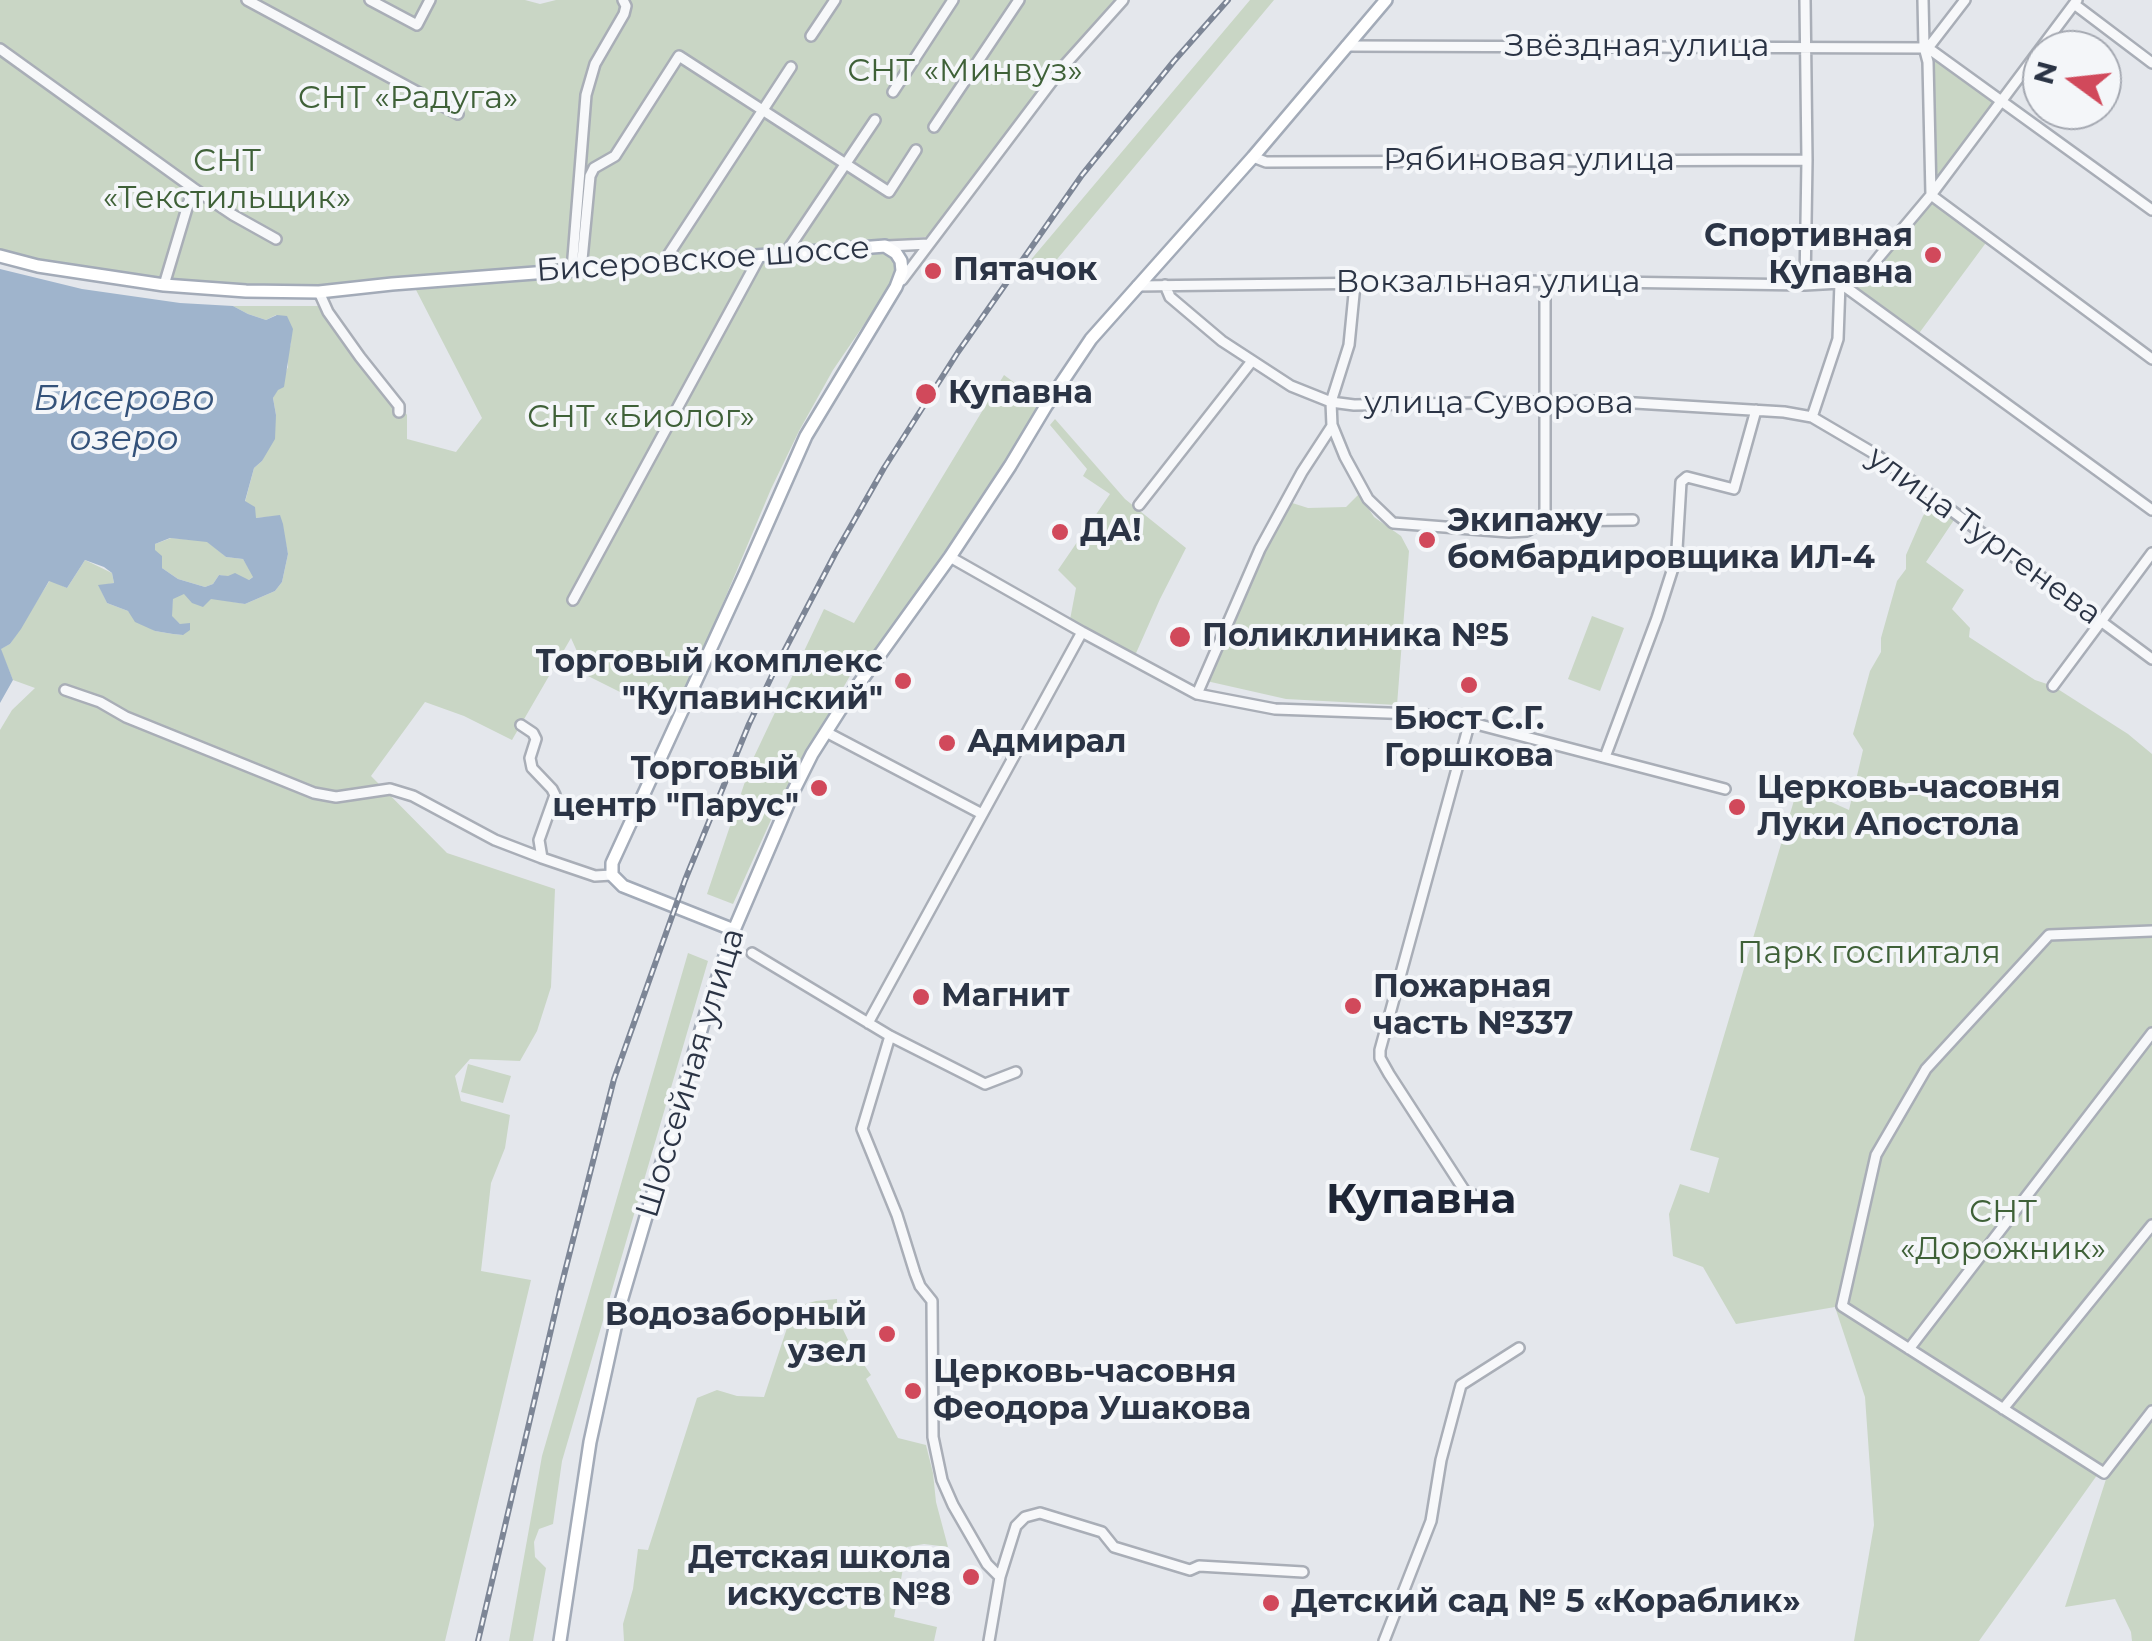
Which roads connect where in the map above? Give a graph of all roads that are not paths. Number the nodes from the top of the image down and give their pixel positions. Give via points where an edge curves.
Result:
1 (246, 0) edge
2 (370, 0) edge
3 (430, 0) edge
4 (622, 0) edge
5 (835, 0) edge
6 (952, 0) edge
7 (1019, 0) edge
8 (1123, 0) edge
9 (1386, 0) edge
10 (1804, 0) edge
11 (1924, 0) edge
12 (1964, 0) edge
13 (2076, 2) edge
14 (811, 36) dead end
15 (1346, 46) junction
16 (1805, 48) junction
17 (1926, 48) junction
18 (0, 49) edge
19 (2152, 63) edge
20 (791, 67) dead end
21 (892, 92) dead end
22 (2001, 100) junction
23 (763, 109) junction
24 (458, 114) dead end
25 (875, 120) dead end
26 (934, 127) dead end
27 (916, 150) dead end
28 (1253, 157) junction
29 (1807, 160) junction
30 (845, 163) junction
31 (193, 188) junction
32 (1931, 195) junction
33 (2152, 210) edge
34 (276, 239) dead end
35 (929, 244) junction
36 (885, 246) junction
37 (785, 254) junction
38 (0, 256) edge
39 (760, 256) junction
40 (664, 263) junction
41 (577, 270) junction
42 (1545, 281) junction
43 (1840, 283) junction
44 (1355, 284) junction
45 (164, 285) junction
46 (1806, 285) junction
47 (1137, 286) junction
48 (1165, 286) junction
49 (896, 287) junction
50 (319, 292) junction
51 (2152, 359) edge
52 (1252, 361) junction
53 (1545, 401) junction
54 (1331, 402) junction
55 (1756, 410) junction
56 (399, 412) dead end
57 (1812, 417) junction
58 (1332, 426) junction
59 (1139, 506) dead end
60 (2152, 510) edge
61 (1633, 520) dead end
62 (1544, 521) junction
63 (2152, 553) edge
64 (950, 557) junction
65 (573, 600) dead end
66 (2102, 622) junction
67 (1082, 632) junction
68 (2152, 659) edge
69 (2053, 686) dead end
70 (66, 690) dead end
71 (1197, 694) junction
72 (1470, 722) junction
73 (520, 724) dead end
74 (826, 732) junction
75 (1605, 757) junction
76 (1725, 788) dead end
77 (982, 814) junction
78 (542, 858) junction
79 (612, 876) junction
80 (734, 930) junction
81 (2152, 932) edge
82 (752, 952) dead end
83 (868, 1024) junction
84 (2152, 1034) edge
85 (890, 1036) junction
86 (1016, 1072) dead end
87 (1481, 1197) dead end
88 (2149, 1229) edge
89 (1519, 1348) dead end
90 (1910, 1349) junction
91 (2003, 1409) junction
92 (2152, 1411) edge
93 (1222, 1568) junction
94 (1303, 1572) dead end
95 (1231, 1576) dead end
96 (1000, 1577) junction
97 (560, 1641) edge
98 (989, 1641) edge
99 (1384, 1641) edge

1 - 24 street
2 - 3 street via 417,25
4 - 41 street via 624,14 594,64 586,95
5 - 14 street
6 - 21 street
7 - 26 street
8 - 35 street via 1062,68
9 - 15 main road, Шоссейная улица
10 - 16 street
11 - 17 street
12 - 17 street
13 - 19 street
13 - 22 street
15 - 16 street, Звёздная улица
15 - 28 main road, Шоссейная улица
16 - 17 street, Звёздная улица
16 - 29 street
17 - 22 street
17 - 32 street
18 - 31 street
20 - 23 street
22 - 32 street
22 - 33 street
23 - 30 street
23 - 40 street
23 - 41 street via 679,56 614,156 590,176
25 - 30 street
27 - 30 street via 889,192
28 - 29 street, Рябиновая улица
28 - 47 main road, Шоссейная улица
29 - 46 street
30 - 37 street
31 - 34 street
31 - 45 street
32 - 43 street via 1871,266
32 - 51 street
35 - 36 street
35 - 49 street
36 - 37 main road, Бисеровское шоссе
36 - 49 main road, Бисеровское шоссе via 901,261
37 - 39 main road, Бисеровское шоссе
38 - 45 main road, Бисеровское шоссе
39 - 40 main road, Бисеровское шоссе
39 - 65 street
40 - 41 main road, Бисеровское шоссе
41 - 50 main road, Бисеровское шоссе
42 - 44 street, Вокзальная улица
42 - 46 street, Вокзальная улица
42 - 53 street
43 - 46 street, Вокзальная улица
43 - 57 street via 1838,339
43 - 60 street
44 - 48 street, Вокзальная улица
44 - 54 street via 1349,345
45 - 50 main road, Бисеровское шоссе
47 - 48 street, Вокзальная улица
47 - 64 main road, Шоссейная улица via 1073,366
48 - 52 street, улица Суворова via 1196,320
49 - 79 main road, Бисеровское шоссе via 806,436 616,853
50 - 56 street
52 - 54 street, улица Суворова
52 - 59 street
53 - 54 street, улица Суворова
53 - 55 street, улица Суворова
53 - 62 street
54 - 58 street
55 - 57 street, улица Суворова
55 - 75 street via 1734,489 1687,476 1681,482 1674,568
57 - 66 street, улица Тургенева via 1875,454
58 - 62 street via 1368,499 1393,522 1509,532
58 - 71 street via 1260,549
61 - 62 street
63 - 66 street
64 - 67 street
64 - 74 main road, Шоссейная улица
66 - 68 street, улица Тургенева
66 - 69 street
67 - 71 street
67 - 77 street
70 - 78 street via 314,792 336,797 390,790 414,796
71 - 72 street via 1275,710
72 - 75 street
72 - 87 street via 1380,1058 1466,1193
73 - 78 street via 536,739 532,768 555,795 539,840
74 - 77 street
74 - 80 main road, Шоссейная улица via 773,834
75 - 76 street
77 - 83 street
78 - 79 street
79 - 80 main road
80 - 97 main road, Шоссейная улица via 616,1320
81 - 90 street via 2049,935 1926,1069 1876,1155 1842,1306
82 - 83 street
83 - 85 street
84 - 90 street
85 - 86 street via 986,1084
85 - 96 street via 862,1129 920,1286 932,1301 933,1437 942,1480
88 - 91 street
89 - 99 street via 1461,1385 1430,1521
90 - 91 street
91 - 92 street via 2104,1473
93 - 94 street
93 - 95 street
93 - 96 street via 1190,1570 1130,1552 1114,1547 1102,1532 1040,1513 1018,1522
96 - 98 street

